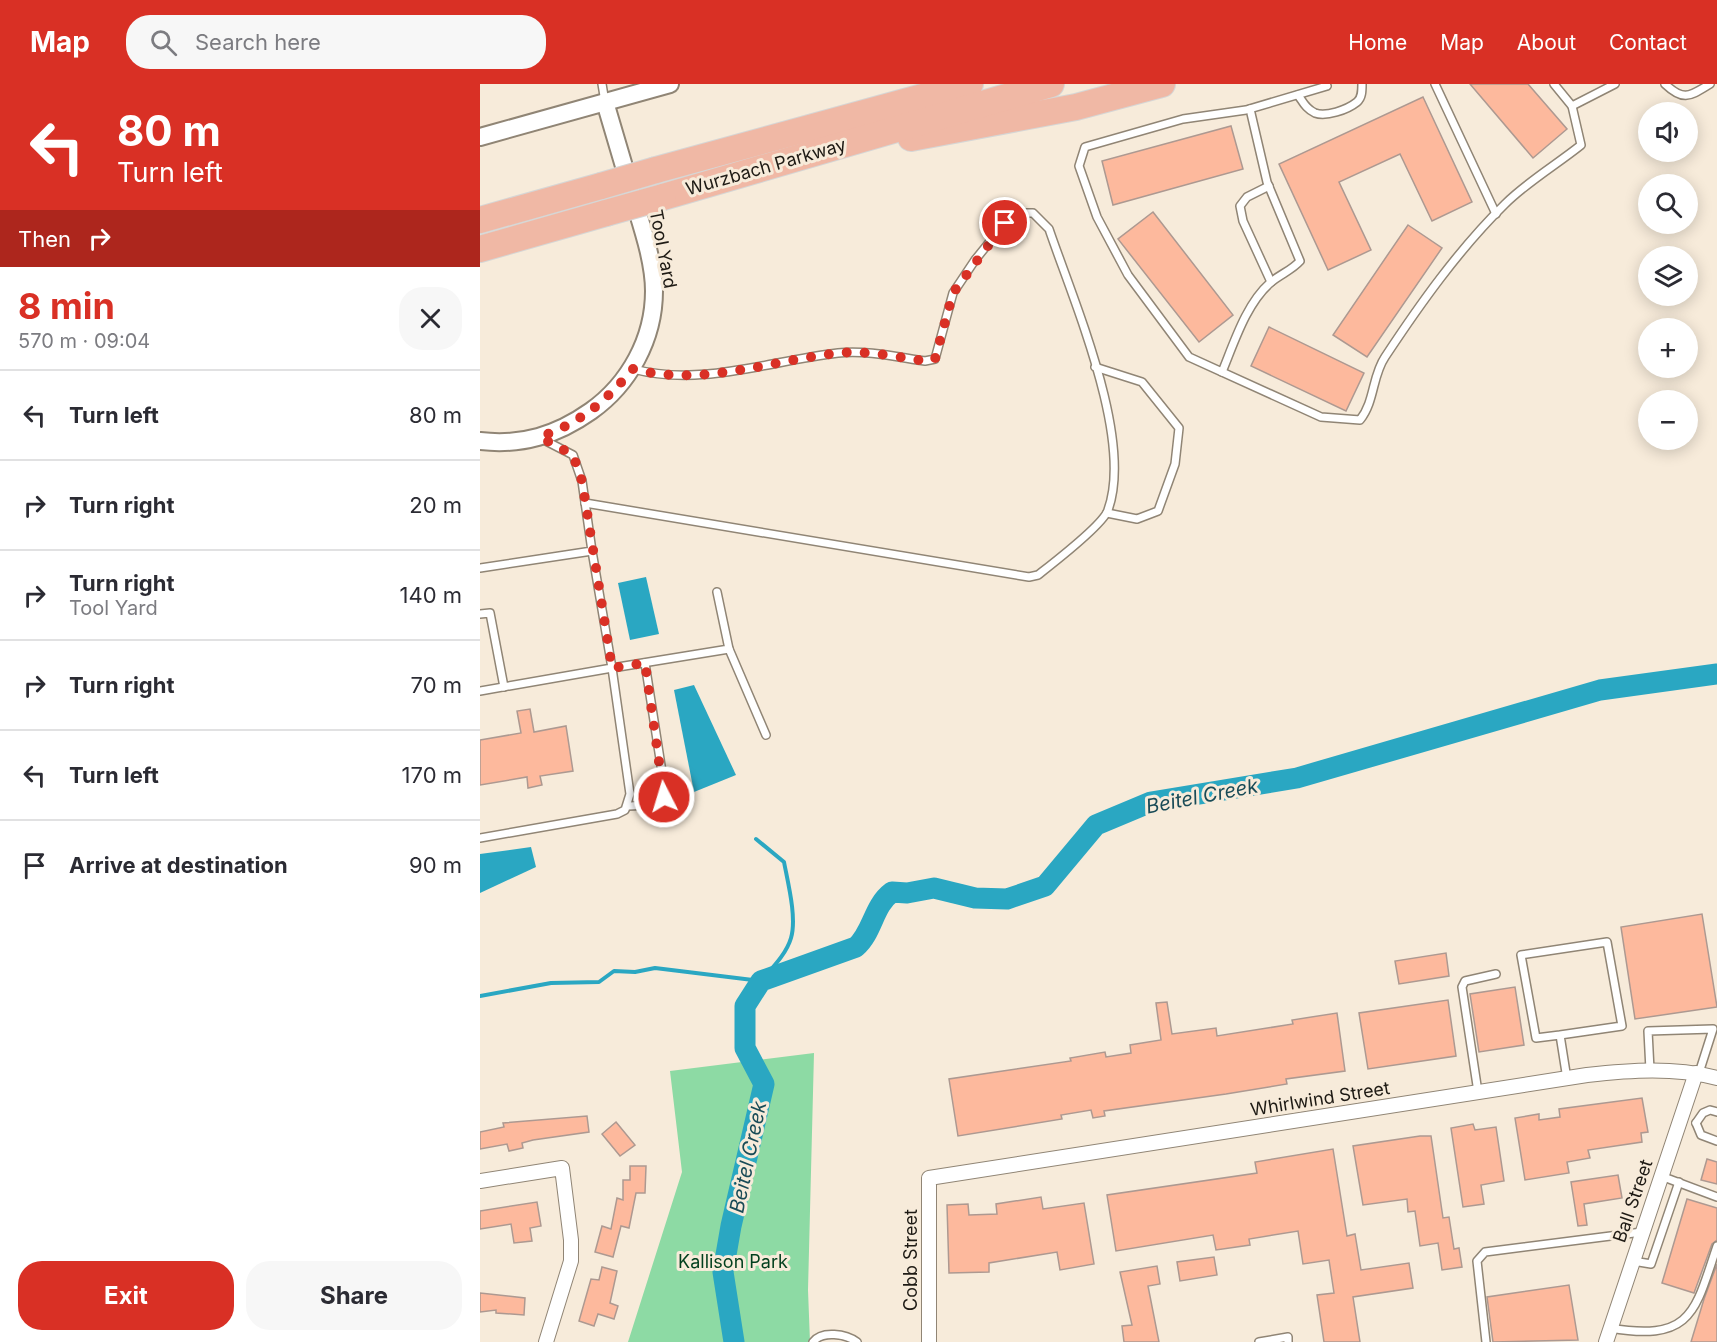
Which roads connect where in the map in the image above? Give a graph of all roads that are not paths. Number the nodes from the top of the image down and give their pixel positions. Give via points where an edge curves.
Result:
1 (602, 84) edge
2 (670, 84) edge
3 (916, 84) edge
4 (970, 84) edge
5 (1051, 84) edge
6 (1162, 84) edge
7 (1362, 84) edge
8 (1435, 84) edge
9 (1554, 84) edge
10 (1615, 84) edge
11 (1665, 84) edge
12 (1710, 84) edge
13 (1328, 85) edge
14 (1298, 95) junction
15 (605, 102) junction
16 (1572, 106) junction
17 (1250, 109) junction
18 (786, 133) junction
19 (480, 137) edge
20 (822, 152) junction
21 (1269, 186) junction
22 (1496, 214) junction
23 (480, 220) edge
24 (480, 249) edge
25 (1271, 282) junction
26 (1095, 367) junction
27 (633, 369) junction
28 (1222, 372) junction
29 (540, 437) junction
30 (480, 441) edge
31 (585, 503) junction
32 (1107, 513) junction
33 (592, 551) junction
34 (480, 568) edge
35 (717, 592) dead end
36 (480, 614) edge
37 (729, 649) junction
38 (645, 663) junction
39 (612, 668) junction
40 (504, 687) junction
41 (480, 691) edge
42 (766, 735) dead end
43 (627, 806) junction
44 (480, 838) edge
45 (1496, 974) dead end
46 (1560, 1035) junction
47 (1650, 1071) junction
48 (1697, 1073) junction
49 (1567, 1078) junction
50 (1717, 1078) edge
51 (1478, 1092) junction
52 (1717, 1112) edge
53 (1680, 1119) junction
54 (1696, 1123) junction
55 (1717, 1141) edge
56 (1661, 1176) junction
57 (928, 1178) joint
58 (480, 1181) edge
59 (1679, 1182) junction
60 (1717, 1197) edge
61 (1642, 1232) junction
62 (1717, 1246) edge
63 (1632, 1261) junction
64 (1610, 1328) junction
65 (546, 1342) edge
66 (813, 1342) edge
67 (857, 1342) edge
68 (929, 1342) edge
69 (1259, 1342) edge
70 (1288, 1342) edge
71 (1486, 1342) edge
72 (1606, 1342) edge

1 - 15 lane
2 - 15 street
3 - 18 highway
4 - 18 highway, Wurzbach Parkway
5 - 20 highway, Wurzbach Parkway
6 - 20 highway via 1019,119
7 - 14 lane via 1357,102 1333,113 1317,114
8 - 22 lane
9 - 16 lane
10 - 16 lane
11 - 12 lane via 1676,95 1690,96
13 - 14 lane
14 - 17 lane
15 - 19 street
15 - 27 street, Tool Yard via 645,239 654,291 650,327
16 - 22 lane via 1581,145
17 - 21 lane
17 - 28 lane via 1182,119 1085,147 1079,166 1097,217 1128,275 1189,357
18 - 23 highway, Wurzbach Parkway, bridge
20 - 24 highway, Wurzbach Parkway, bridge
21 - 25 lane via 1300,261 1290,272
21 - 25 lane via 1247,197 1240,206
22 - 28 lane via 1383,361 1370,408 1360,420 1321,417
25 - 28 lane via 1238,331
26 - 27 lane via 1049,229 1033,213 1017,213 981,252 953,293 935,359 841,353 717,374 661,376
26 - 32 lane via 1114,448
26 - 32 lane via 1142,382 1179,428 1174,464 1158,511 1137,519
27 - 29 street, Tool Yard via 606,400 569,426
29 - 30 street, Tool Yard via 504,443
29 - 31 lane via 573,455
31 - 32 lane via 1029,577 1038,575
31 - 33 lane
33 - 34 lane
33 - 39 lane
35 - 37 lane
36 - 40 lane via 490,613
37 - 38 lane
37 - 42 lane
38 - 39 lane
38 - 43 lane via 665,791 662,800 655,804
39 - 40 lane
39 - 43 lane via 630,794
40 - 41 lane
43 - 44 lane via 617,814
45 - 51 lane via 1466,981 1462,987
46 - 46 lane via 1622,1026 1607,942 1521,955 1536,1038
46 - 49 lane
47 - 48 street, Whirlwind Street
47 - 48 lane via 1648,1031 1713,1029
47 - 49 street, Whirlwind Street
48 - 50 street, Whirlwind Street
48 - 53 street, Ball Street
49 - 51 street, Whirlwind Street
51 - 57 street, Whirlwind Street
52 - 54 lane via 1703,1113
53 - 54 lane
53 - 56 street, Ball Street
54 - 55 lane via 1701,1134
56 - 59 lane
56 - 61 street, Ball Street
57 - 68 street, Cobb Street
58 - 65 street via 562,1168 571,1261
59 - 60 lane
59 - 63 lane via 1651,1264
61 - 63 street, Ball Street
61 - 71 lane via 1485,1252 1478,1261
62 - 64 lane via 1695,1311 1682,1327 1638,1336
63 - 64 street, Ball Street
64 - 72 street, Ball Street
66 - 67 lane via 822,1335 847,1335
69 - 70 lane via 1288,1337

